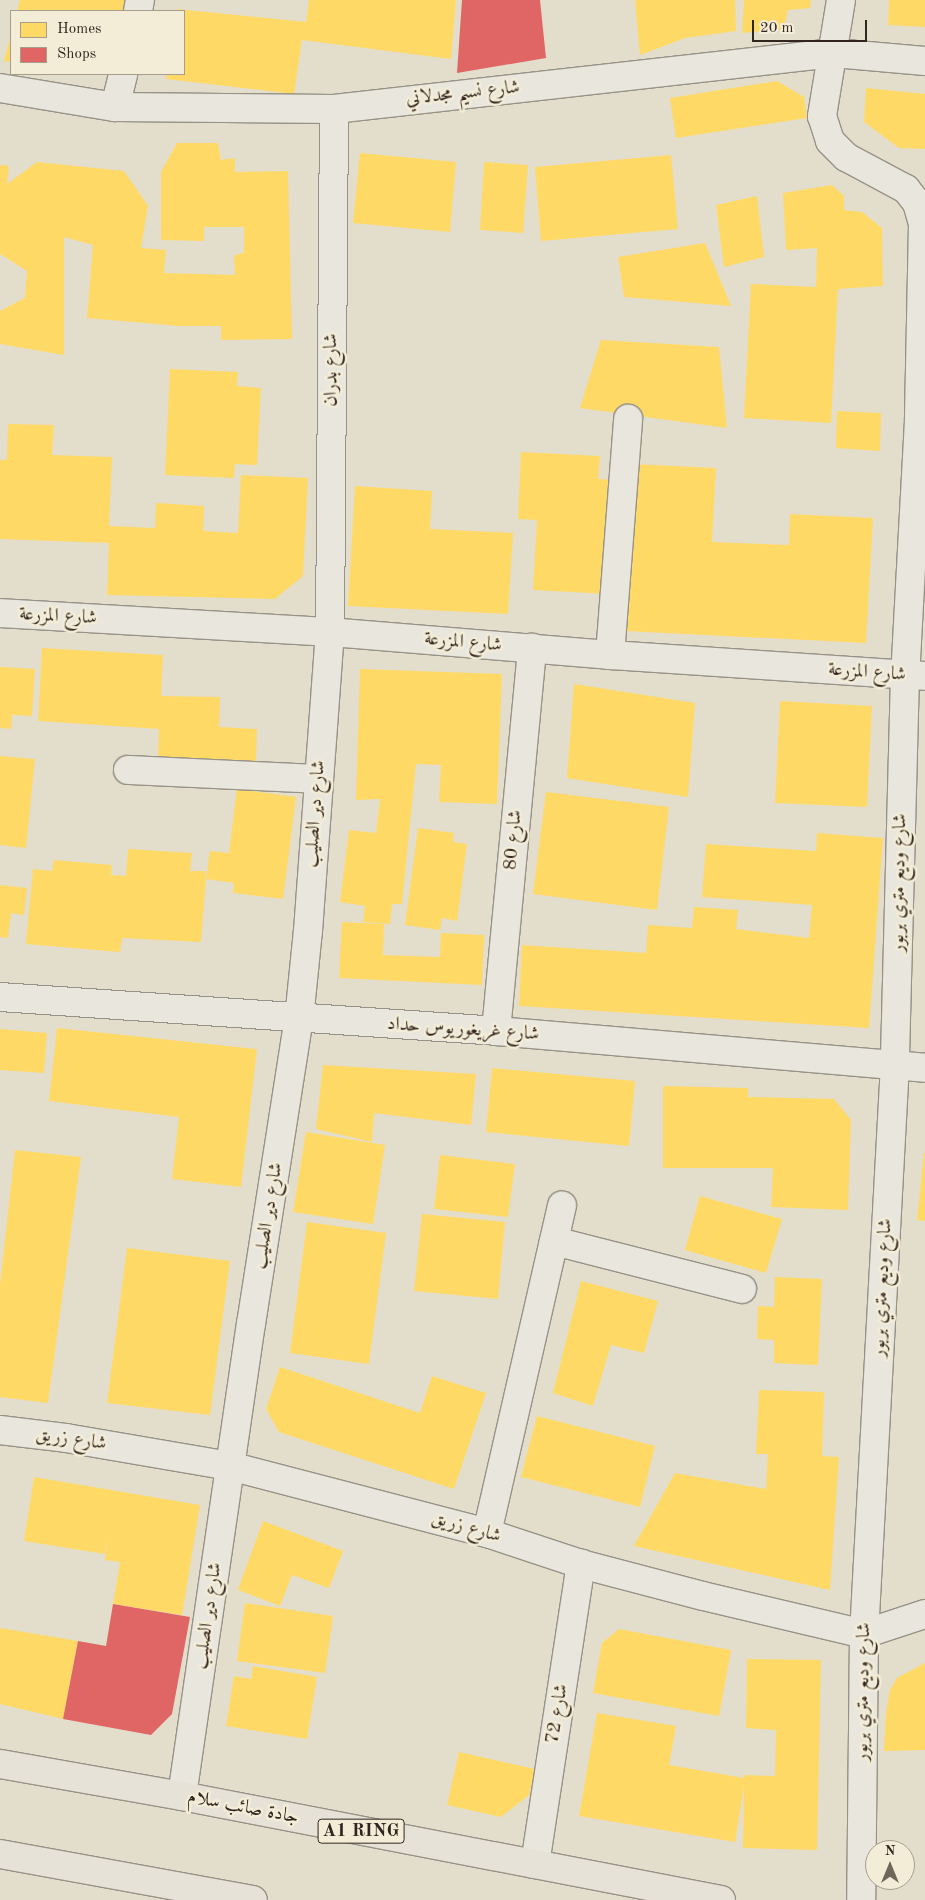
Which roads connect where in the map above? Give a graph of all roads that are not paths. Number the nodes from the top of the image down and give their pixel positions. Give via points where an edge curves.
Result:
1 (841, 0) edge
2 (834, 53) junction
3 (925, 61) edge
4 (123, 75) edge
5 (0, 88) edge
6 (115, 107) junction
7 (334, 109) junction
8 (628, 419) dead end
9 (0, 613) edge
10 (330, 632) junction
11 (532, 648) junction
12 (610, 655) junction
13 (915, 676) edge
14 (128, 770) dead end
15 (318, 779) junction
16 (0, 996) edge
17 (299, 1019) junction
18 (496, 1032) junction
19 (895, 1064) junction
20 (925, 1068) edge
21 (562, 1205) dead end
22 (554, 1241) junction
23 (742, 1289) dead end
24 (0, 1430) edge
25 (230, 1466) junction
26 (487, 1534) junction
27 (581, 1564) junction
28 (925, 1614) edge
29 (864, 1634) junction
30 (0, 1764) edge
31 (182, 1796) junction
32 (0, 1854) edge
33 (535, 1864) junction
34 (253, 1900) edge
35 (721, 1900) edge
36 (861, 1900) edge

1 - 2 street, شارع وديع متري بربور
2 - 3 street, شارع نسيم مجدلاني
2 - 7 street, شارع نسيم مجدلاني
2 - 13 street, شارع وديع متري بربور via 822,116 830,141 846,157 906,189 916,202 924,224
4 - 6 street
5 - 6 street, شارع نسيم مجدلاني
6 - 7 street, شارع نسيم مجدلاني
7 - 10 street, شارع بدران
8 - 12 street
9 - 10 street, شارع المزرعة
10 - 11 street, شارع المزرعة
10 - 15 street, شارع دير الصليب
11 - 12 street, شارع المزرعة
11 - 18 street, شارع 80
12 - 13 street, شارع المزرعة
13 - 19 street, شارع وديع متري بربور
14 - 15 street
15 - 17 street, شارع دير الصليب
16 - 17 street, شارع غريغوريوس حداد
17 - 18 street, شارع غريغوريوس حداد
17 - 25 street, شارع دير الصليب
18 - 19 street, شارع غريغوريوس حداد
19 - 20 street, شارع غريغوريوس حداد
19 - 29 street, شارع وديع متري بربور
21 - 22 street
22 - 23 street
22 - 26 street
24 - 25 street, شارع زريق
25 - 26 street, شارع زريق
25 - 31 street, شارع دير الصليب
26 - 27 street, شارع زريق
27 - 29 street, شارع زريق
27 - 33 street, شارع 72
28 - 29 street
29 - 36 street, شارع وديع متري بربور
30 - 31 highway, جادة صائب سلام / A1 RING
31 - 33 highway, جادة صائب سلام / A1 RING
32 - 34 highway
33 - 35 highway, جادة صائب سلام / A1 RING

